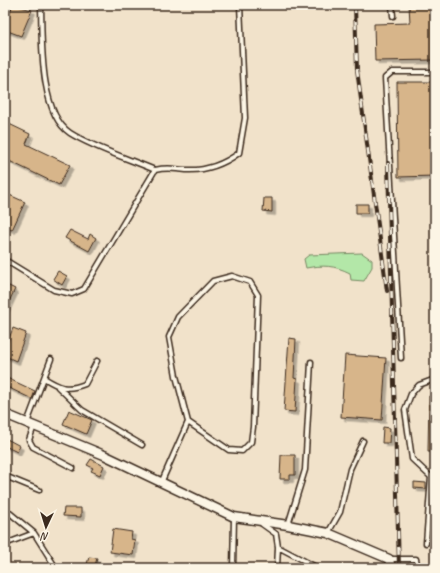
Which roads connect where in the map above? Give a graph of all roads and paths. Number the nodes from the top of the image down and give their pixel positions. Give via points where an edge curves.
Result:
1 (9, 5) edge
2 (40, 5) edge
3 (240, 5) edge
4 (392, 5) edge
5 (5, 13) edge
6 (393, 16) dead end
7 (435, 72) edge
8 (154, 170) junction
9 (5, 260) edge
10 (401, 358) dead end
11 (51, 359) dead end
12 (97, 361) dead end
13 (311, 362) dead end
14 (44, 378) junction
15 (435, 379) edge
16 (58, 387) junction
17 (5, 414) edge
18 (188, 422) junction
19 (31, 424) junction
20 (363, 441) dead end
21 (142, 445) dead end
22 (73, 468) dead end
23 (5, 476) edge
24 (161, 483) junction
25 (39, 490) dead end
26 (5, 509) edge
27 (234, 517) junction
28 (288, 525) junction
29 (34, 533) junction
30 (328, 533) junction
31 (426, 543) dead end
32 (5, 544) edge
33 (278, 547) junction
34 (389, 559) junction
35 (56, 568) edge
36 (234, 568) edge
37 (277, 568) edge
38 (318, 568) edge
39 (391, 568) edge
40 (418, 568) edge

1 - 5 lane
2 - 8 lane via 48,98 57,120 69,132
3 - 8 lane via 245,118 240,153 218,166 204,169 186,170 169,167
4 - 6 lane
7 - 10 lane via 392,72 386,78
8 - 9 lane via 84,289 72,294 54,290
11 - 14 lane
12 - 16 lane via 85,384 73,389
13 - 28 lane via 305,470
14 - 16 lane
14 - 19 lane
15 - 31 lane via 419,385 411,394 405,410 412,459 431,477
16 - 21 lane via 82,410
17 - 19 street
18 - 18 lane via 169,337 178,317 213,281 232,276 250,282 258,295 251,442 242,451 229,450
18 - 24 lane
19 - 22 lane via 29,440 32,447
19 - 24 street
20 - 30 lane via 350,468 340,512
23 - 25 lane
24 - 27 street
26 - 29 lane
27 - 28 street
27 - 33 lane via 266,526 276,534
27 - 36 lane
28 - 30 street
29 - 32 lane
29 - 35 lane
30 - 34 street
33 - 37 lane
33 - 38 lane
34 - 39 street
34 - 40 lane via 416,559

